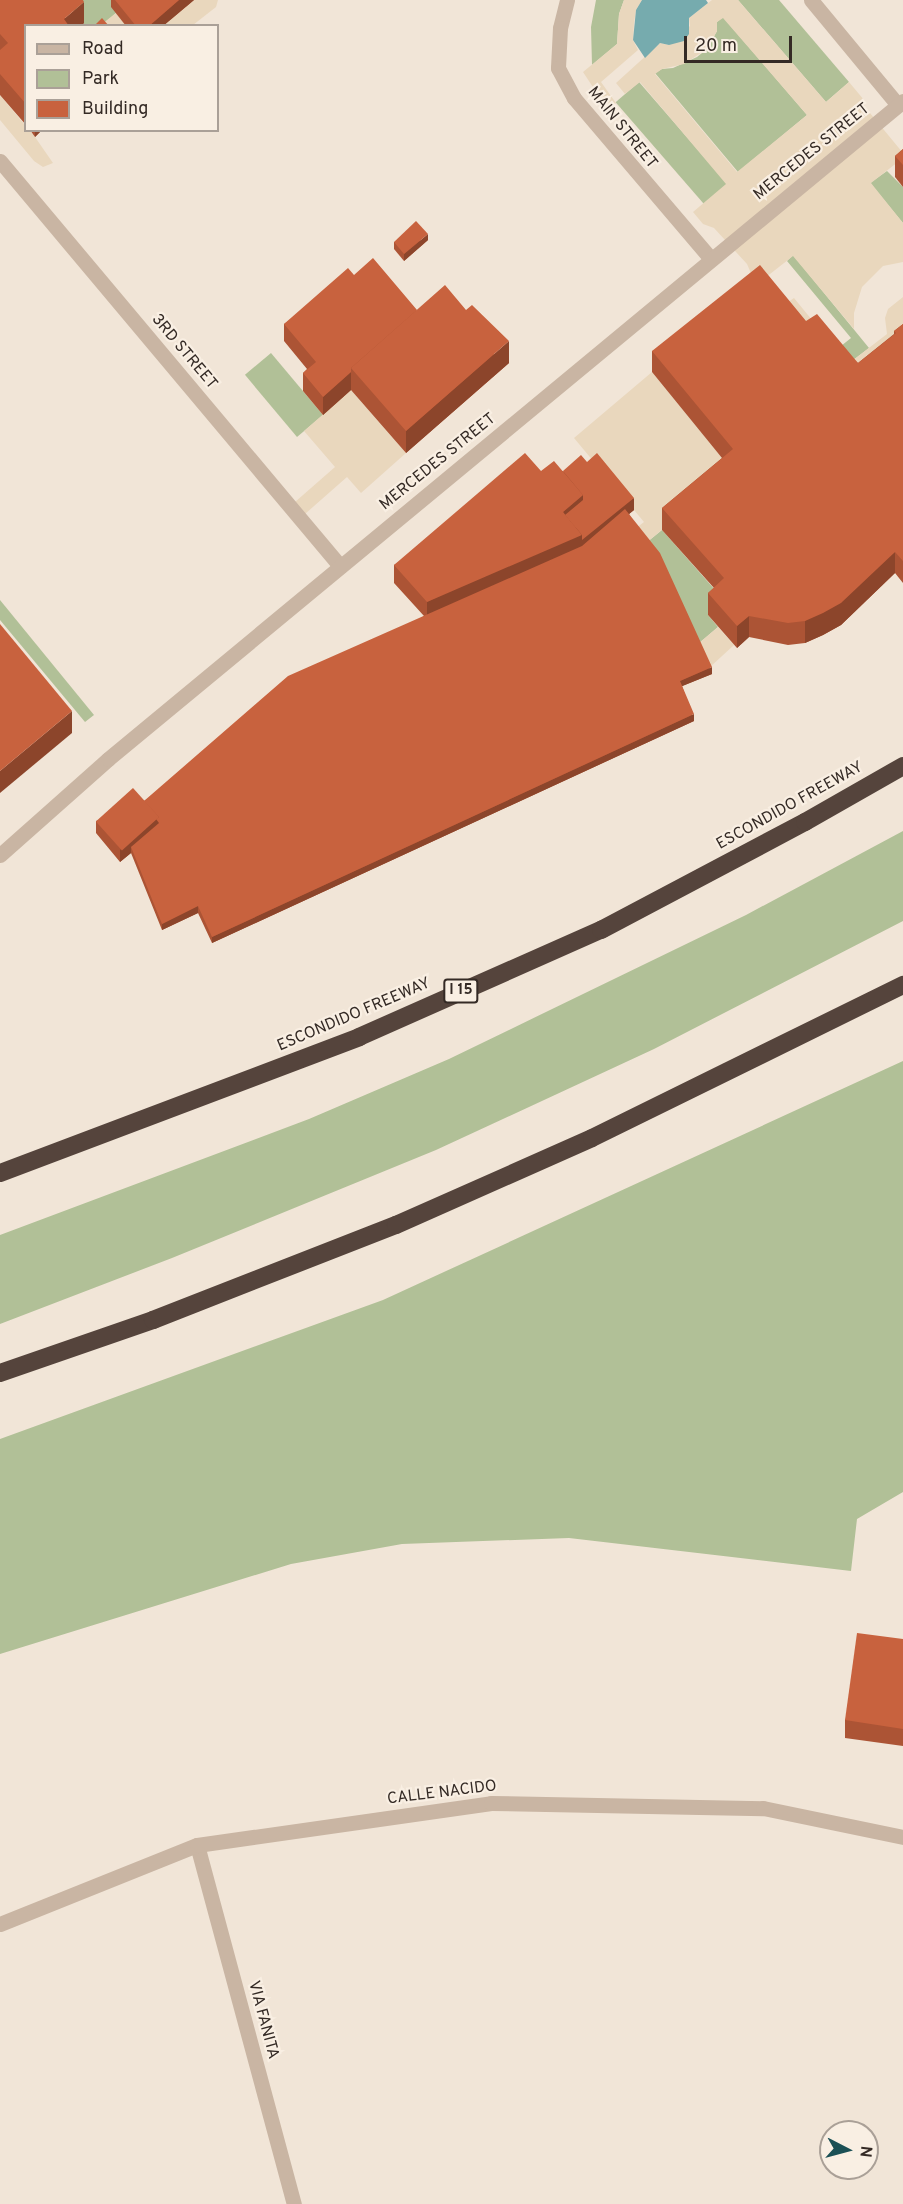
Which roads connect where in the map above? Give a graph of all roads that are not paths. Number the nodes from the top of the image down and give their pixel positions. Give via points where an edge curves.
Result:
1 (567, 0) edge
2 (811, 0) edge
3 (900, 103) edge
4 (0, 161) edge
5 (710, 258) junction
6 (340, 566) junction
7 (903, 766) edge
8 (0, 855) edge
9 (903, 985) edge
10 (0, 1173) edge
11 (0, 1373) edge
12 (903, 1837) edge
13 (196, 1845) junction
14 (0, 1924) edge
15 (294, 2204) edge

1 - 5 street, MAIN STREET via 560,28 558,68 574,99
2 - 3 street
3 - 5 street, MERCEDES STREET
4 - 6 street, 3RD STREET
5 - 6 street, MERCEDES STREET
6 - 8 street, MERCEDES STREET via 108,759
7 - 10 highway, ESCONDIDO FREEWAY / I 15 via 601,930 359,1037
9 - 11 highway via 602,1133 396,1225 153,1320
12 - 13 street, CALLE NACIDO via 763,1808 491,1803
13 - 14 street, CALLE NACIDO
13 - 15 street, VIA FANITA

